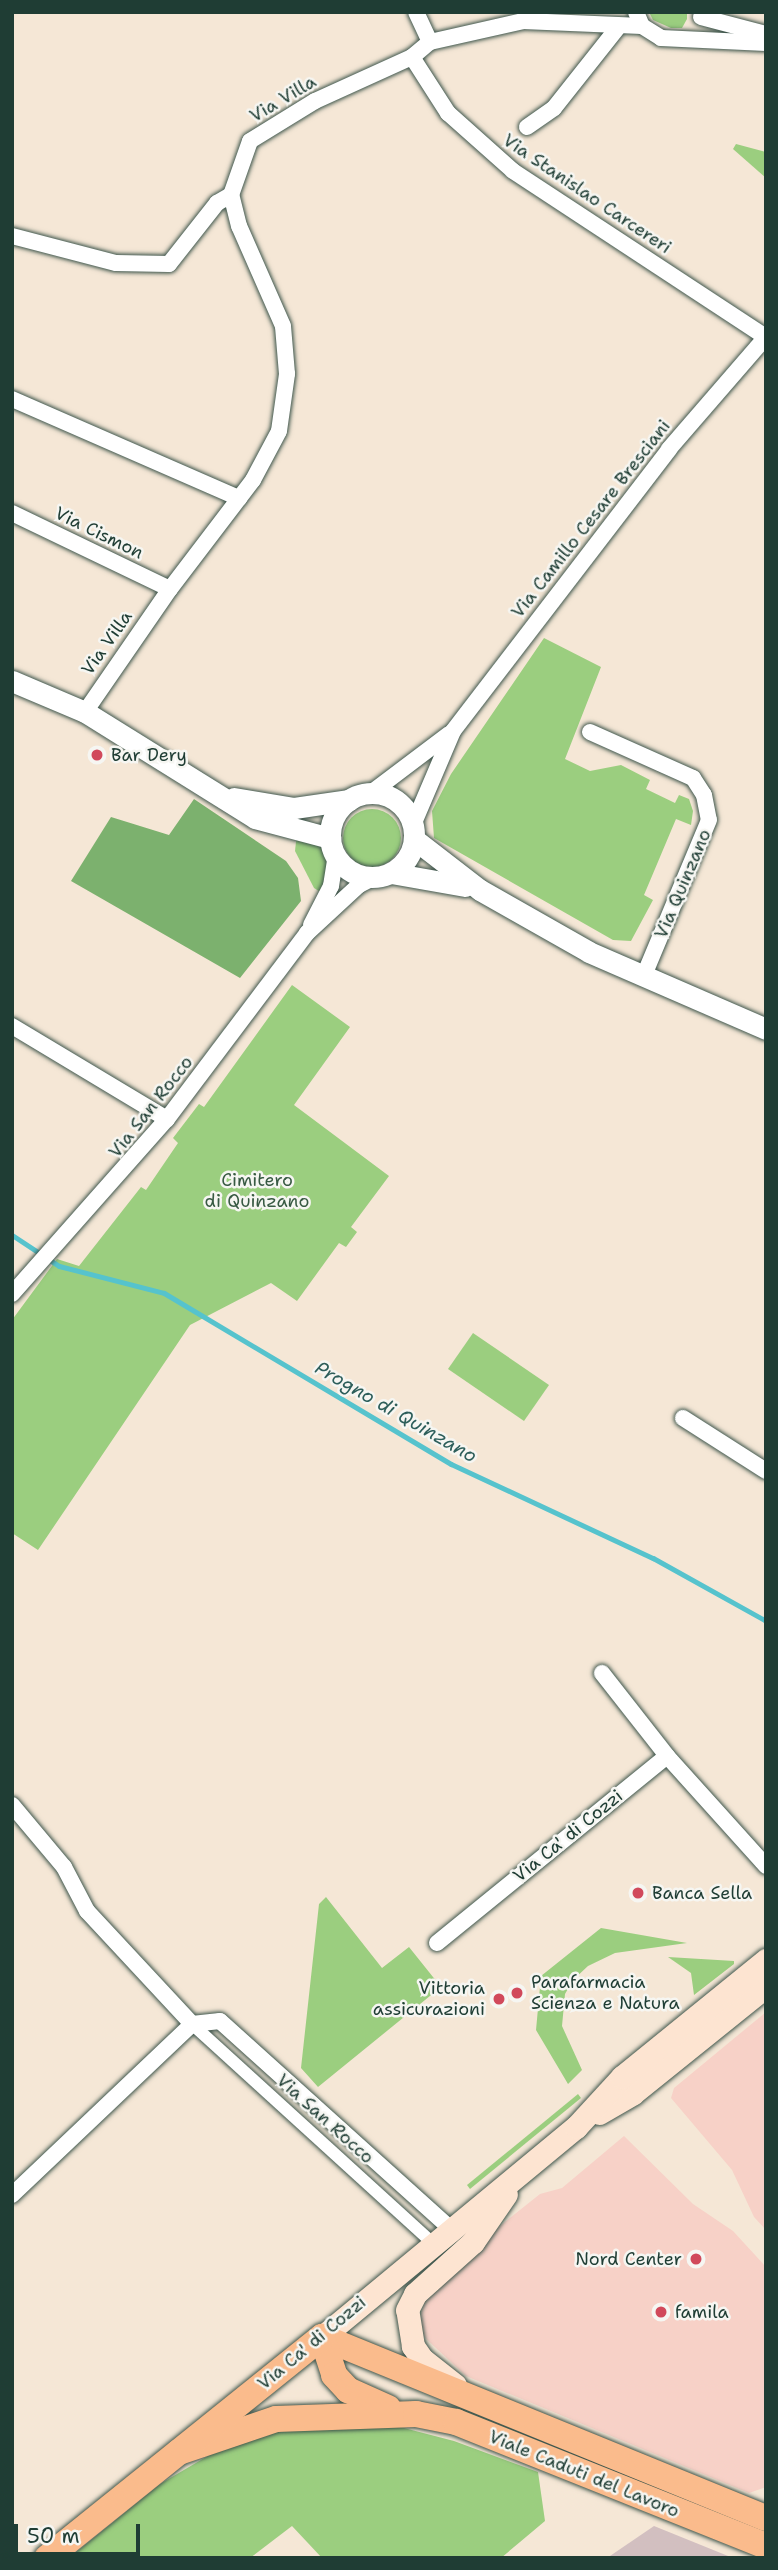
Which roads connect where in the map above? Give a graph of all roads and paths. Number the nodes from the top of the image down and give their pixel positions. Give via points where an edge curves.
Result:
1 (416, 12) edge
2 (700, 14) edge
3 (639, 19) edge
4 (619, 26) junction
5 (766, 34) edge
6 (689, 39) junction
7 (430, 42) junction
8 (766, 43) edge
9 (412, 57) junction
10 (527, 127) dead end
11 (231, 195) junction
12 (20, 239) edge
13 (766, 337) edge
14 (12, 399) edge
15 (239, 498) junction
16 (12, 513) edge
17 (170, 589) junction
18 (12, 681) edge
19 (85, 712) junction
20 (453, 731) junction
21 (590, 732) dead end
22 (212, 792) junction
23 (370, 793) junction
24 (349, 800) junction
25 (414, 832) junction
26 (333, 847) junction
27 (383, 875) junction
28 (480, 890) junction
29 (307, 933) junction
30 (643, 978) junction
31 (12, 1026) edge
32 (766, 1029) edge
33 (167, 1119) junction
34 (12, 1294) edge
35 (683, 1418) dead end
36 (766, 1471) edge
37 (601, 1673) dead end
38 (667, 1756) junction
39 (12, 1805) edge
40 (766, 1867) edge
41 (437, 1943) dead end
42 (766, 1960) edge
43 (766, 1986) edge
44 (192, 2024) junction
45 (576, 2127) junction
46 (522, 2171) junction
47 (12, 2195) edge
48 (442, 2236) junction
49 (322, 2337) junction
50 (486, 2406) junction
51 (400, 2412) junction
52 (179, 2452) junction
53 (766, 2518) edge
54 (766, 2546) edge
55 (47, 2558) edge

1 - 7 street
2 - 5 street
2 - 6 street
3 - 4 street, Via Villa
3 - 6 street, Via Villa via 661,38
4 - 7 street, Via Villa via 523,21
4 - 10 street via 554,108
6 - 8 street, Via Villa
7 - 9 street, Via Villa
9 - 11 street, Via Villa via 315,101 250,141
9 - 13 street, Via Stanislao Carcereri via 448,113 513,171
11 - 12 street via 217,203 169,264 116,264
11 - 15 street, Via Villa via 239,226 283,326 287,374 279,431
13 - 20 street, Via Camillo Cesare Bresciani via 669,449
14 - 15 street
15 - 17 street, Via Villa
16 - 17 street, Via Cismon
17 - 19 street, Via Villa
18 - 19 street
19 - 22 street
20 - 23 street, Via Camillo Cesare Bresciani
20 - 25 street, Via Camillo Cesare Bresciani
21 - 30 street, Via Quinzano via 693,778 704,795 709,820
22 - 24 street via 294,808
22 - 26 street via 255,818
23 - 24 street
23 - 25 street via 396,801
24 - 26 street via 335,815
25 - 27 street via 410,854
25 - 28 street
26 - 27 street via 357,875
26 - 29 street, Via San Rocco via 331,886
27 - 28 street
27 - 29 street, Via San Rocco via 359,885
28 - 30 street
29 - 33 street, Via San Rocco
30 - 32 street
31 - 33 street
33 - 34 street, Via San Rocco
35 - 36 street
37 - 38 street
38 - 40 street
38 - 41 street, Via Ca' di Cozzi
39 - 44 street, Via San Rocco via 64,1867 87,1911
42 - 45 main road, Via Ca' di Cozzi via 622,2077
43 - 45 main road, Via Ca' di Cozzi via 633,2093
44 - 47 street
44 - 48 street, Via San Rocco
44 - 48 street via 220,2021 430,2209
45 - 46 main road, Via Ca' di Cozzi
46 - 48 main road, Via Ca' di Cozzi
46 - 50 main road, Viale Caduti del Lavoro via 473,2242 415,2294 407,2310 407,2328 422,2359
48 - 49 main road, Via Ca' di Cozzi
49 - 50 main road, Viale Caduti del Lavoro
49 - 51 main road, Viale Caduti del Lavoro via 327,2360 348,2390
49 - 52 main road, Via Ca' di Cozzi
50 - 53 main road, Viale Caduti del Lavoro
51 - 52 main road, Viale Caduti del Lavoro via 276,2419
51 - 54 main road, Viale Caduti del Lavoro via 456,2422
52 - 55 main road, Via Ca' di Cozzi

